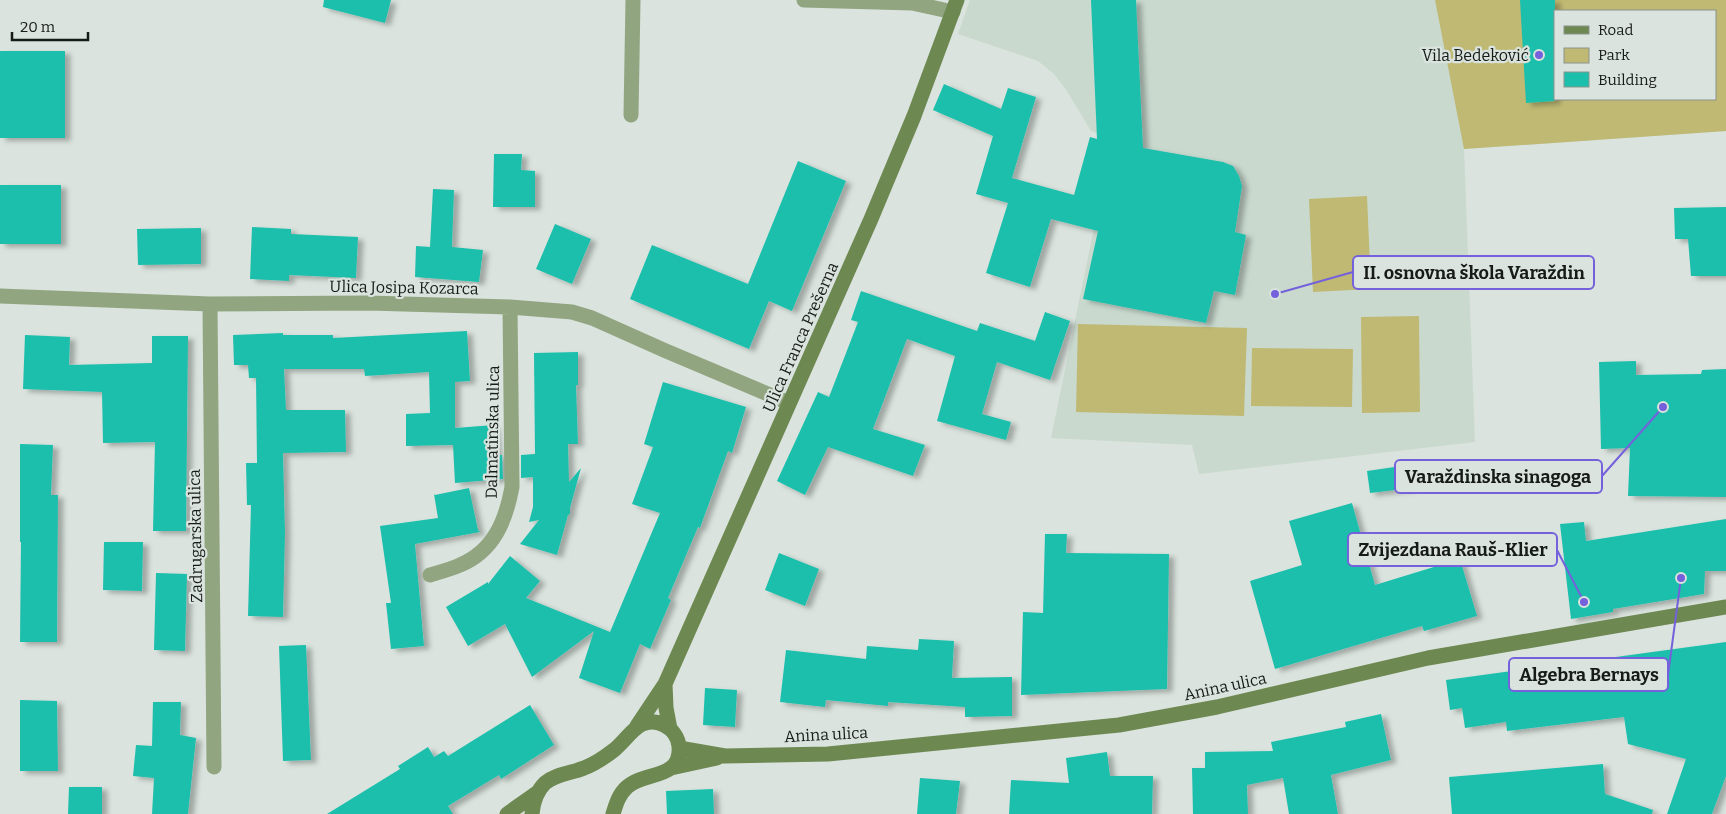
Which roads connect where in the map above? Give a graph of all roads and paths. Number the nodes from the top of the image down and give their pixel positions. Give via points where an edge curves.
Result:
1 (633, 0) edge
2 (804, 0) edge
3 (955, 6) edge
4 (631, 115) dead end
5 (0, 296) edge
6 (210, 304) junction
7 (510, 307) junction
8 (789, 403) junction
9 (430, 575) dead end
10 (1726, 607) edge
11 (665, 684) junction
12 (637, 726) junction
13 (670, 729) junction
14 (679, 748) junction
15 (725, 756) junction
16 (214, 767) dead end
17 (670, 768) junction
18 (538, 792) junction
19 (508, 814) edge
20 (532, 814) edge
21 (613, 814) edge

1 - 4 street
2 - 3 street
3 - 8 main road, Ulica Franca Prešerna via 875,210
5 - 6 street, Ulica Josipa Kozarca
6 - 7 street, Ulica Josipa Kozarca via 368,303
6 - 16 street, Zadrugarska ulica
7 - 8 street, Ulica Josipa Kozarca via 572,312 592,318
7 - 9 street, Dalmatinska ulica via 512,487 508,511 498,533 481,552 462,564
8 - 11 main road, Ulica Franca Prešerna
10 - 15 main road, Anina ulica via 1428,658 1119,725 828,754
11 - 12 main road, Ulica Franca Prešerna
11 - 13 main road, Ulica Franca Prešerna
12 - 13 main road via 658,722
12 - 18 main road, Ulica Franca Prešerna via 615,750 595,763 546,782
13 - 14 main road, Ulica Franca Prešerna
14 - 15 main road, Anina ulica
14 - 17 main road via 676,761
15 - 17 main road, Anina ulica
17 - 21 main road, Anina ulica via 627,787 620,795
18 - 19 main road
18 - 20 main road

